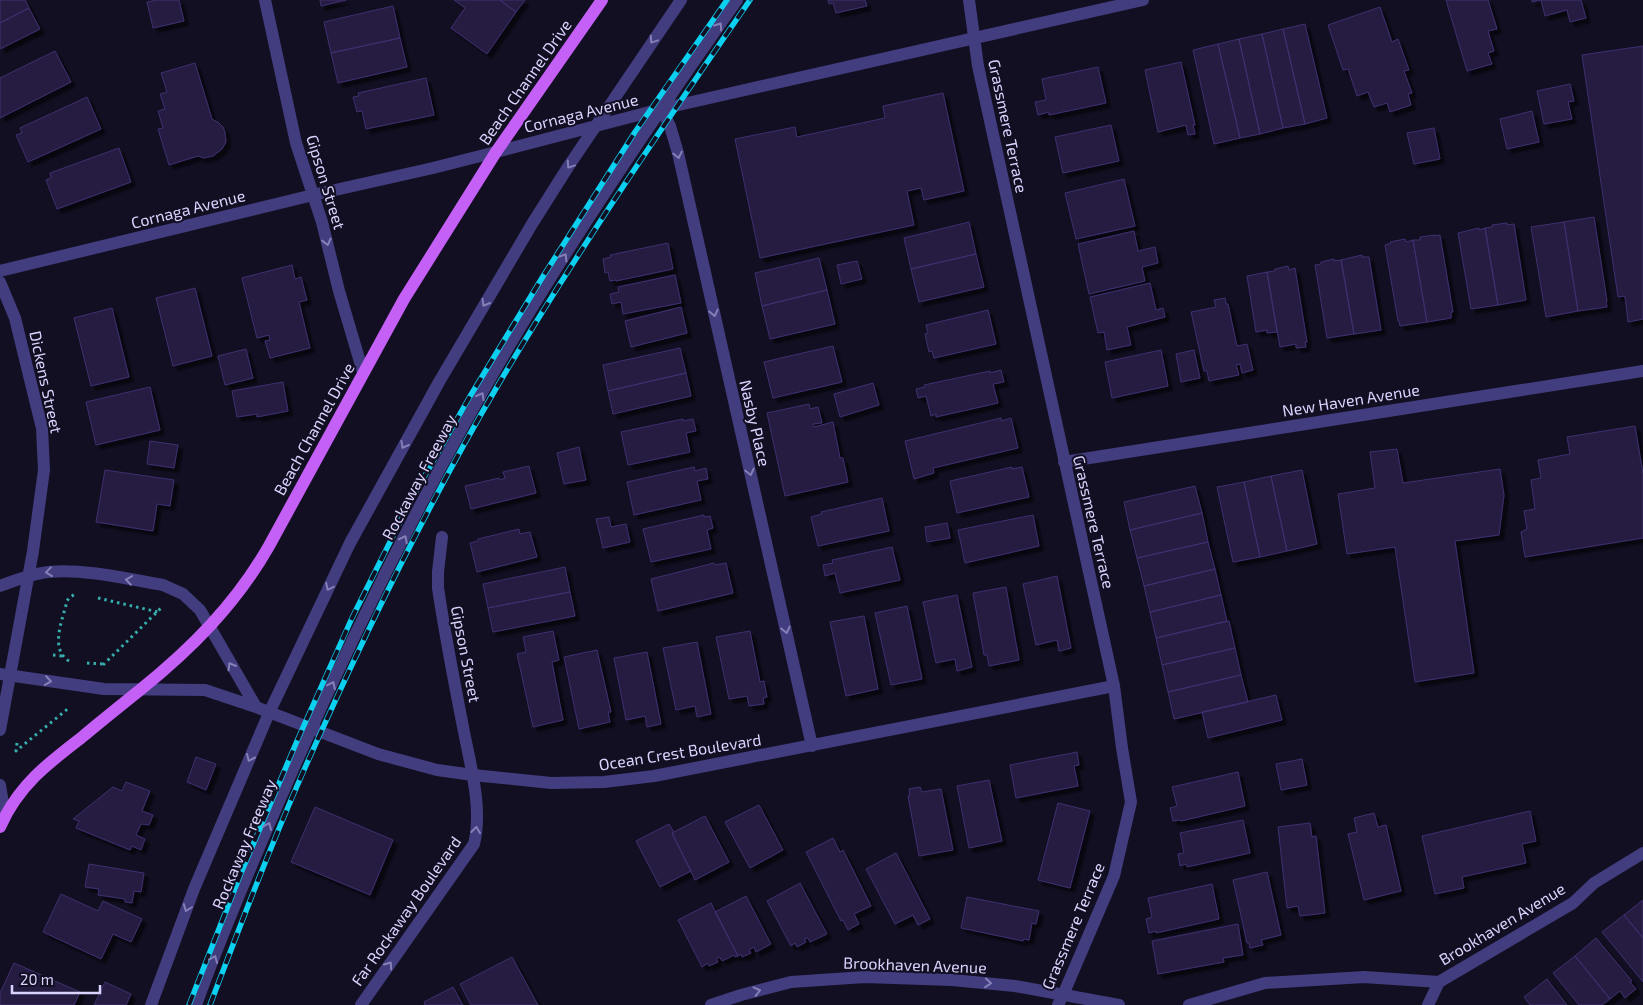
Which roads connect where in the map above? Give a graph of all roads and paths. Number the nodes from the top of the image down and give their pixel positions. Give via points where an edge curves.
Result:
1 (265, 0) edge
2 (602, 0) edge
3 (681, 0) edge
4 (737, 0) edge
5 (969, 0) edge
6 (1142, 0) edge
7 (974, 38) junction
8 (662, 109) junction
9 (598, 125) junction
10 (496, 152) junction
11 (313, 195) junction
12 (0, 272) edge
13 (0, 282) edge
14 (1643, 370) edge
15 (363, 372) junction
16 (1064, 462) junction
17 (442, 537) dead end
18 (28, 576) junction
19 (0, 586) edge
20 (80, 594) dead end
21 (98, 598) dead end
22 (162, 607) dead end
23 (158, 612) junction
24 (209, 626) junction
25 (53, 656) dead end
26 (62, 656) junction
27 (77, 662) dead end
28 (86, 662) dead end
29 (104, 664) junction
30 (98, 671) dead end
31 (5, 675) edge
32 (1114, 686) junction
33 (141, 690) junction
34 (70, 706) dead end
35 (256, 707) junction
36 (269, 714) junction
37 (311, 729) junction
38 (0, 730) edge
39 (18, 734) dead end
40 (812, 746) junction
41 (473, 776) junction
42 (0, 785) edge
43 (2, 821) edge
44 (1643, 853) edge
45 (1439, 982) junction
46 (1061, 1000) edge
47 (151, 1005) edge
48 (196, 1005) edge
49 (361, 1005) edge
50 (711, 1005) edge
51 (1119, 1005) edge
52 (1189, 1005) edge
53 (1428, 1005) edge

1 - 11 street, Gipson Street via 296,143
2 - 10 main road, Beach Channel Drive
3 -> 9 street, Rockaway Freeway
8 -> 4 street, Rockaway Freeway
5 - 7 street, Grassmere Terrace
6 - 7 street, Cornaga Avenue
7 - 8 street, Cornaga Avenue
7 - 16 street, Grassmere Terrace
8 - 9 street, Cornaga Avenue
37 -> 8 street, Rockaway Freeway via 423,500 486,386 560,264
8 -> 40 street, Nasby Place via 678,153
9 - 10 street, Cornaga Avenue
9 -> 36 street, Rockaway Freeway via 532,224 439,382 350,543
10 - 11 street, Cornaga Avenue
10 - 15 main road, Beach Channel Drive via 404,299
11 - 12 street, Cornaga Avenue
11 -> 15 street, Gipson Street
13 - 18 street, Dickens Street via 15,318 42,435 42,492
14 - 16 street, New Haven Avenue
15 - 24 main road, Beach Channel Drive via 258,564 236,597
16 - 32 street, Grassmere Terrace
17 - 41 street, Gipson Street via 438,588
18 - 19 street
24 -> 18 street via 200,610 183,594 162,585 70,571
18 - 31 street, Dickens Street
20 - 26 path via 74,594 66,601 58,642
21 - 23 path
22 - 23 path
23 - 29 path
24 - 33 main road, Beach Channel Drive
35 -> 24 street
25 - 26 path
26 - 27 path
28 - 29 path
29 - 30 path
31 -> 33 street, Ocean Crest Boulevard
31 - 38 street, Dickens Street
32 - 40 street, Ocean Crest Boulevard
32 - 46 street, Grassmere Terrace via 1131,802 1114,876
33 - 35 street, Ocean Crest Boulevard via 205,690
33 - 43 main road, Beach Channel Drive via 38,772 18,794
34 - 39 path via 14,752
35 - 36 street, Ocean Crest Boulevard
36 - 37 street, Ocean Crest Boulevard
36 -> 47 street, Rockaway Freeway via 194,889
37 - 41 street, Ocean Crest Boulevard via 407,763
48 -> 37 street, Rockaway Freeway via 249,871
40 - 41 street, Ocean Crest Boulevard via 654,776 604,782 551,783
49 -> 41 street, Far Rockaway Boulevard via 474,844 478,819
42 - 43 street
44 - 45 street, Brookhaven Avenue via 1594,883 1573,903
45 - 52 street, Brookhaven Avenue via 1364,977 1265,983
45 - 53 street
50 -> 46 street, Brookhaven Avenue via 791,982 865,977 961,980 1015,986
46 - 51 street, Brookhaven Avenue

